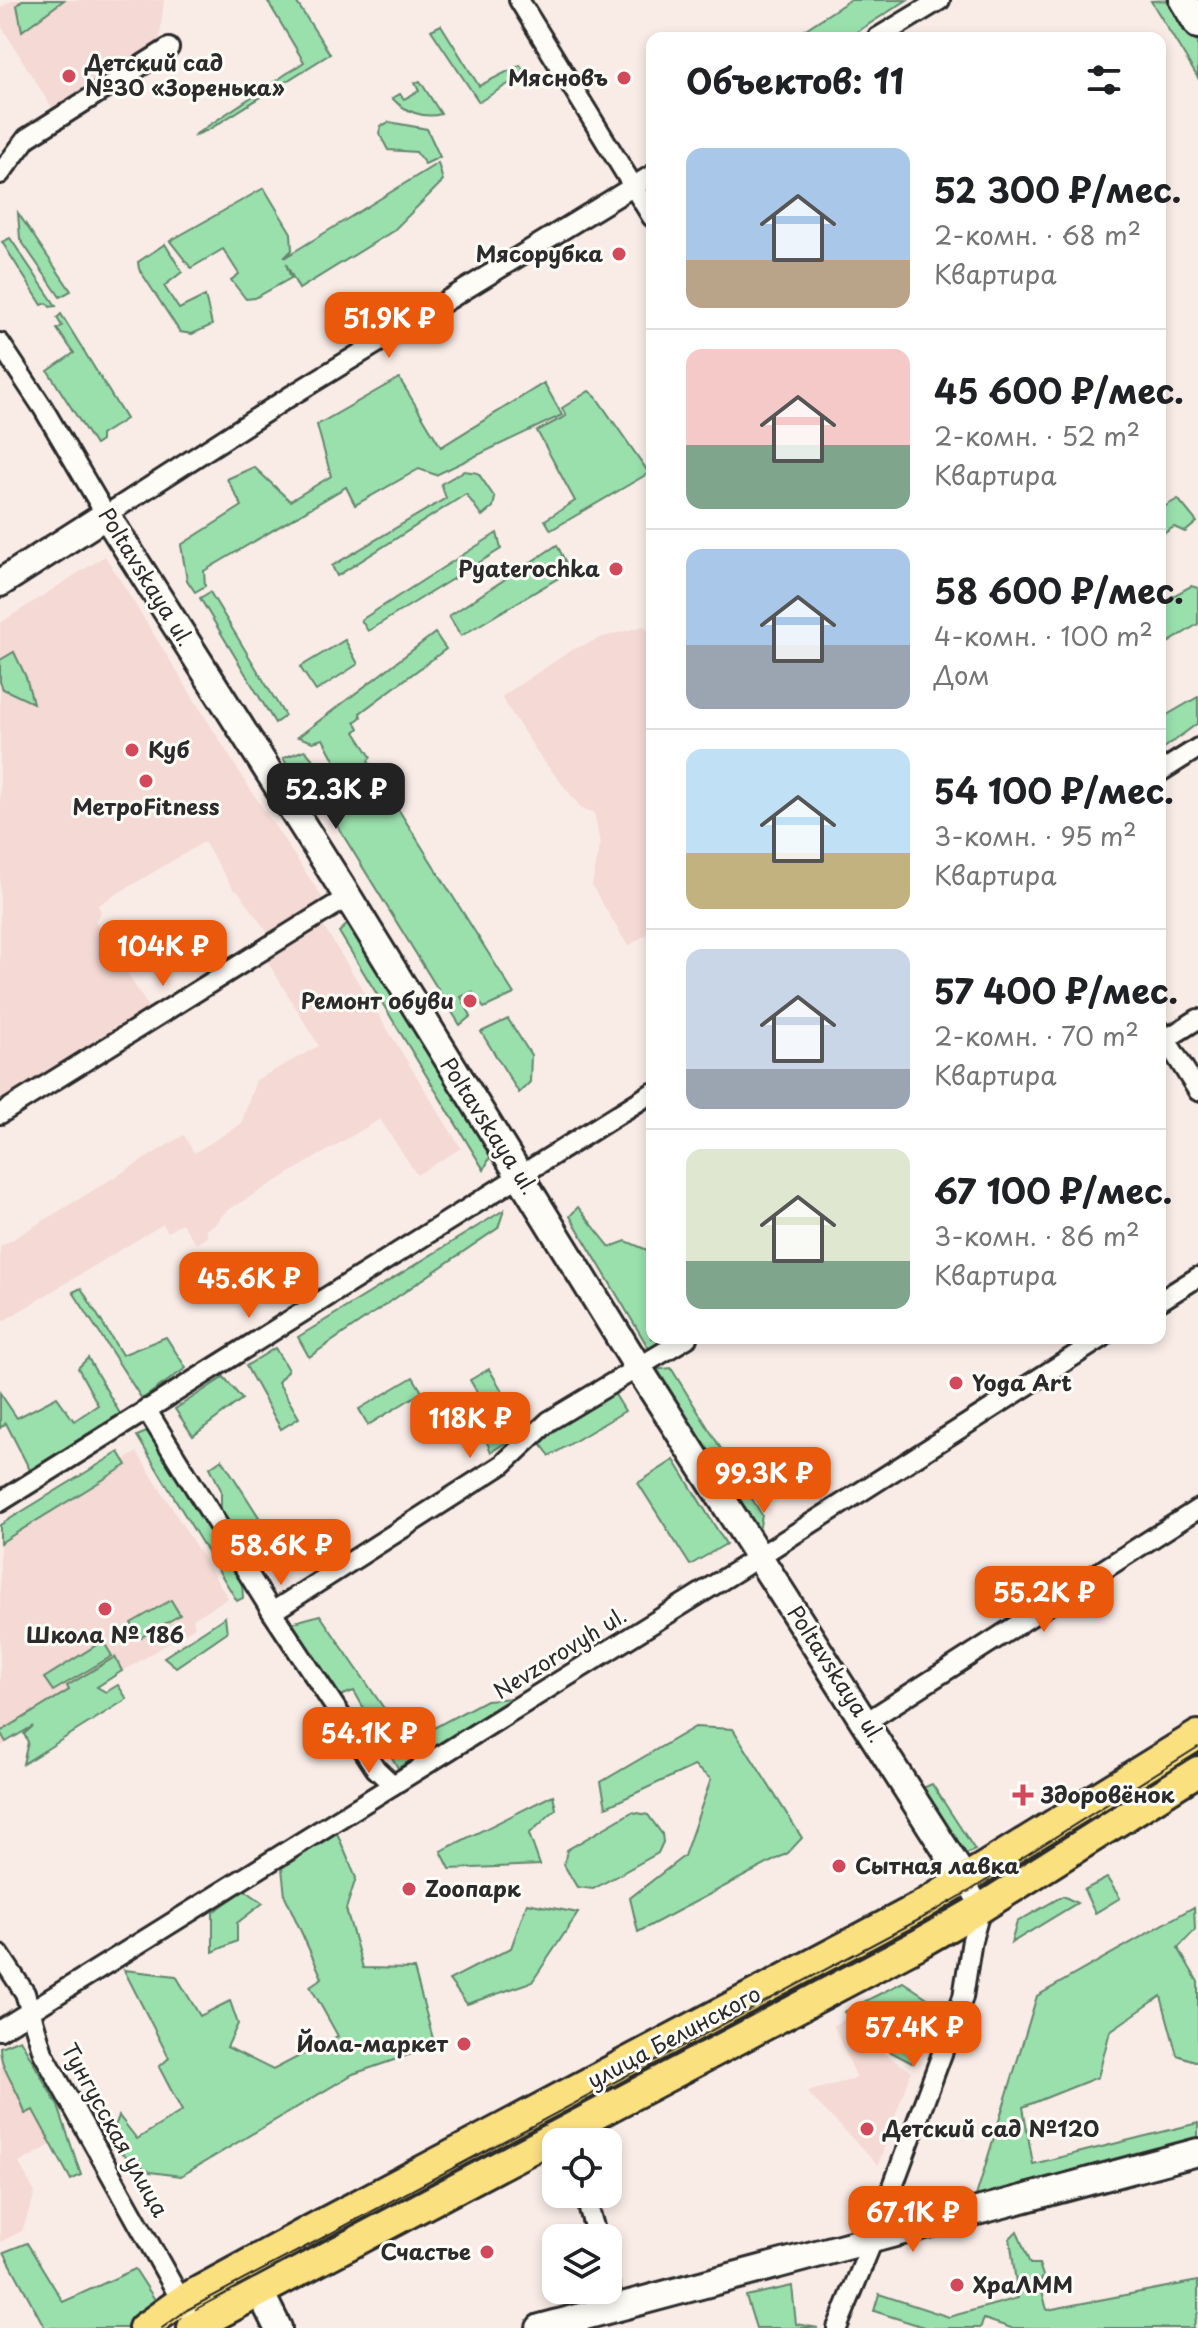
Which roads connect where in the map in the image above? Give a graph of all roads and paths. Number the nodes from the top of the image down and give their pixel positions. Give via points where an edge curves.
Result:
1 (519, 0) edge
2 (940, 0) edge
3 (1183, 0) edge
4 (1198, 25) edge
5 (887, 32) edge
6 (169, 48) dead end
7 (0, 174) edge
8 (646, 179) edge
9 (634, 186) junction
10 (646, 207) edge
11 (0, 343) edge
12 (106, 515) junction
13 (0, 583) edge
14 (1198, 748) edge
15 (1166, 768) edge
16 (348, 897) junction
17 (1198, 1019) edge
18 (1166, 1035) edge
19 (1166, 1043) edge
20 (1198, 1091) edge
21 (646, 1097) edge
22 (0, 1114) edge
23 (521, 1175) junction
24 (1198, 1277) edge
25 (1166, 1297) edge
26 (678, 1344) edge
27 (1093, 1344) edge
28 (639, 1369) junction
29 (146, 1409) junction
30 (0, 1502) edge
31 (1198, 1509) edge
32 (760, 1556) junction
33 (272, 1612) junction
34 (866, 1722) junction
35 (1198, 1735) edge
36 (1198, 1771) edge
37 (393, 1785) junction
38 (965, 1880) junction
39 (981, 1908) junction
40 (0, 1955) edge
41 (31, 2011) junction
42 (0, 2030) edge
43 (558, 2098) junction
44 (567, 2128) edge
45 (581, 2128) edge
46 (542, 2149) edge
47 (1198, 2152) edge
48 (873, 2240) junction
49 (260, 2292) junction
50 (622, 2292) edge
51 (182, 2300) junction
52 (590, 2304) edge
53 (194, 2327) edge
54 (143, 2328) edge
55 (278, 2328) edge
56 (540, 2328) edge
57 (837, 2328) edge

1 - 9 street
2 - 5 street
3 - 4 street
6 - 7 street via 27,138
8 - 9 street
9 - 10 street
9 - 12 street
11 - 12 street, Poltavskaya ul.
12 - 13 street
12 - 16 street, Poltavskaya ul.
14 - 15 street
16 - 22 street
16 - 23 street, Poltavskaya ul.
17 - 18 street
19 - 20 street
21 - 23 street
23 - 28 street, Poltavskaya ul.
23 - 29 street
24 - 25 street
26 - 28 street
27 - 32 street, Nevzorovyh ul.
28 - 32 street, Poltavskaya ul.
28 - 33 street via 549,1421 503,1464
29 - 30 street
29 - 33 street
31 - 34 street
32 - 34 street, Poltavskaya ul.
32 - 37 street, Nevzorovyh ul.
33 - 37 street via 376,1769
34 - 38 street, Poltavskaya ul.
35 - 38 main road, улица Белинского
36 - 39 main road, улица Белинского
37 - 41 street, Nevzorovyh ul.
38 - 39 street, Poltavskaya ul.
38 - 43 main road, улица Белинского
39 - 45 main road, улица Белинского
39 - 48 street via 963,1997
40 - 41 street, Тунгусская улица
41 - 42 street, Nevzorovyh ul.
41 - 51 street, Тунгусская улица via 43,2053
43 - 44 street
43 - 51 main road, улица Белинского
46 - 49 main road, улица Белинского
47 - 48 street
48 - 50 street
48 - 57 street
49 - 53 main road, улица Белинского
49 - 55 street
51 - 53 street, Тунгусская улица
51 - 54 main road, улица Белинского
52 - 56 street

